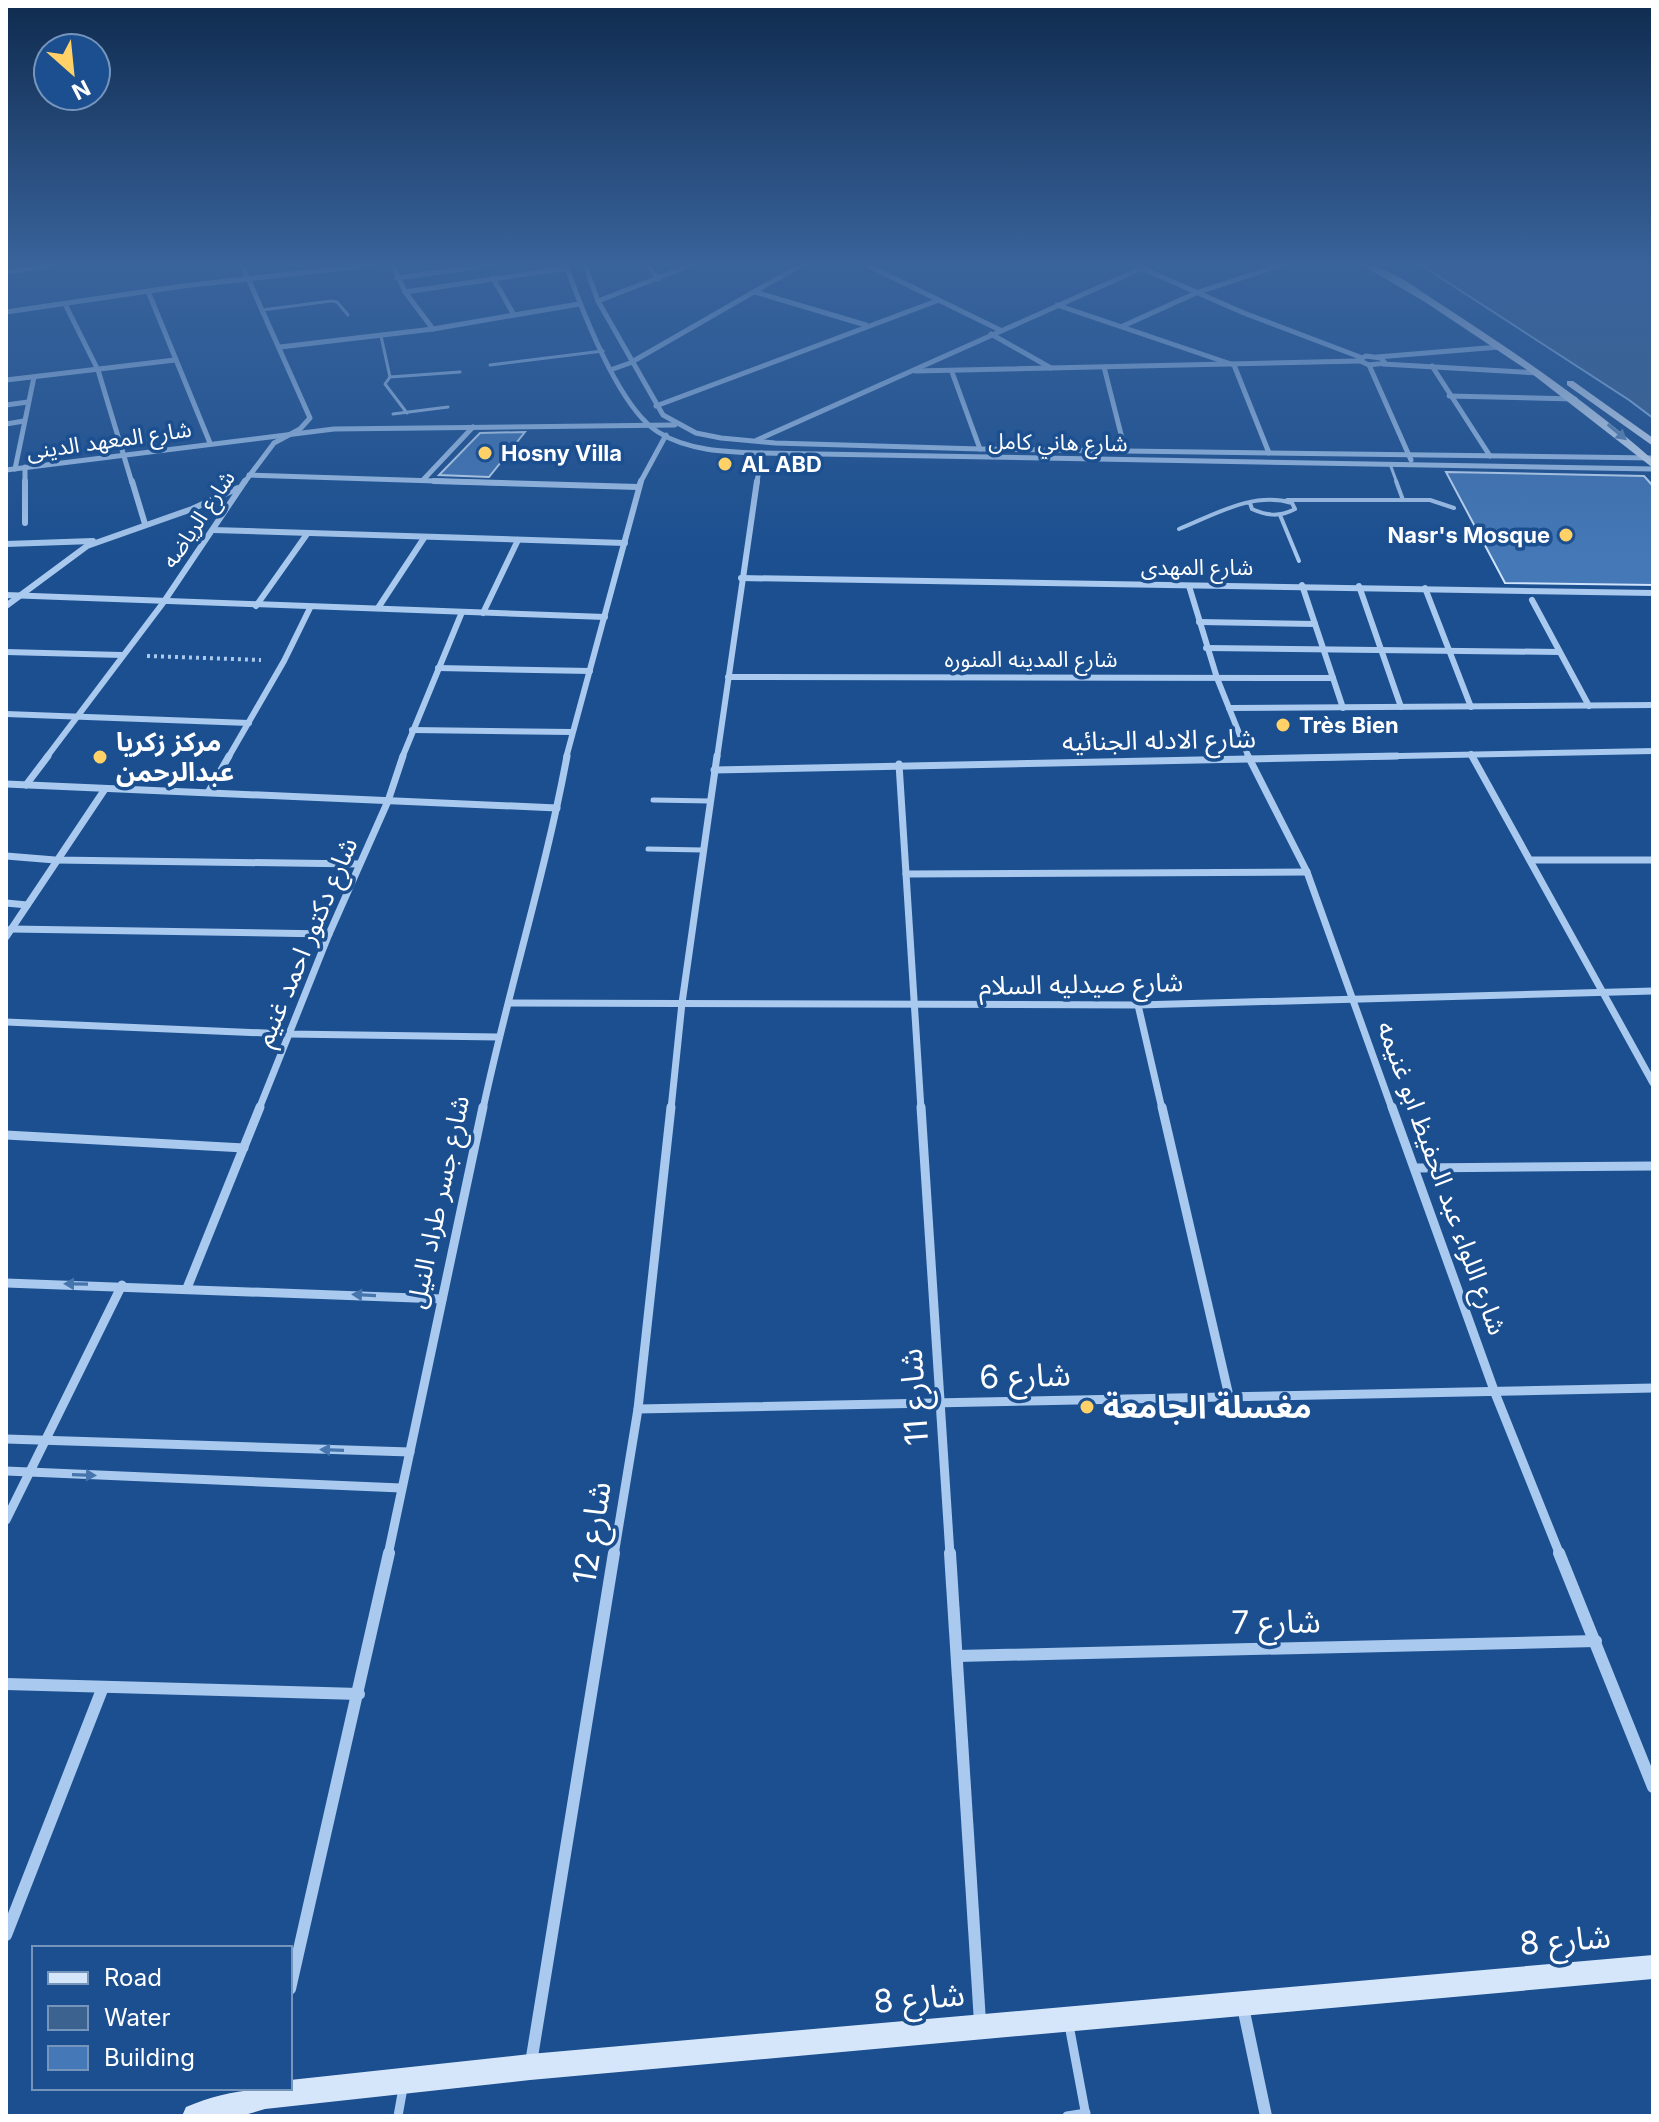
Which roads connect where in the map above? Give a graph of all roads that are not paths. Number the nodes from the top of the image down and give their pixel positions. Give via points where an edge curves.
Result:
1 (95, 364) edge
2 (144, 364) edge
3 (177, 364) edge
4 (287, 364) edge
5 (387, 364) edge
6 (498, 364) edge
7 (610, 364) edge
8 (627, 364) edge
9 (631, 364) edge
10 (765, 364) edge
11 (929, 364) edge
12 (1043, 364) edge
13 (1198, 364) edge
14 (1232, 364) edge
15 (1383, 364) joint
16 (1525, 364) edge
17 (1542, 364) edge
18 (490, 365) dead end
19 (1369, 365) joint
20 (1432, 366) junction
21 (1104, 367) junction
22 (613, 369) junction
23 (1052, 369) junction
24 (98, 370) junction
25 (915, 371) junction
26 (460, 372) dead end
27 (952, 372) junction
28 (1539, 373) junction
29 (34, 377) junction
30 (390, 377) junction
31 (6, 380) edge
32 (1449, 396) junction
33 (1576, 399) junction
34 (28, 402) junction
35 (6, 405) edge
36 (656, 406) junction
37 (448, 407) dead end
38 (407, 413) junction
39 (393, 414) dead end
40 (24, 421) junction
41 (6, 424) edge
42 (648, 424) junction
43 (676, 425) junction
44 (473, 427) junction
45 (294, 432) junction
46 (666, 435) junction
47 (753, 442) junction
48 (210, 443) junction
49 (1653, 443) edge
50 (980, 449) junction
51 (998, 449) junction
52 (1125, 450) junction
53 (761, 453) junction
54 (1269, 453) junction
55 (124, 454) junction
56 (1410, 455) junction
57 (1490, 456) junction
58 (998, 457) junction
59 (1651, 462) edge
60 (1390, 464) junction
61 (1413, 465) junction
62 (25, 467) junction
63 (15, 469) junction
64 (6, 470) edge
65 (249, 475) junction
66 (423, 480) junction
67 (241, 487) junction
68 (638, 487) junction
69 (1287, 500) junction
70 (1403, 500) junction
71 (1250, 503) junction
72 (1454, 508) dead end
73 (1280, 515) junction
74 (25, 523) dead end
75 (145, 524) junction
76 (1179, 529) dead end
77 (213, 530) junction
78 (307, 534) junction
79 (424, 538) junction
80 (518, 540) junction
81 (98, 541) junction
82 (625, 543) junction
83 (6, 544) edge
84 (1299, 561) dead end
85 (741, 578) junction
86 (1302, 585) junction
87 (1189, 586) junction
88 (1359, 586) junction
89 (1425, 588) junction
90 (1653, 593) edge
91 (6, 595) edge
92 (18, 595) junction
93 (1532, 600) dead end
94 (163, 603) junction
95 (6, 606) edge
96 (256, 606) junction
97 (310, 608) junction
98 (378, 608) junction
99 (462, 612) junction
100 (483, 613) junction
101 (605, 617) junction
102 (1199, 622) junction
103 (1315, 624) junction
104 (1206, 648) junction
105 (1324, 650) junction
106 (1381, 650) junction
107 (1449, 651) junction
108 (6, 652) edge
109 (1559, 652) junction
110 (122, 655) junction
111 (438, 668) junction
112 (590, 671) junction
113 (728, 677) junction
114 (1217, 678) junction
115 (1333, 678) junction
116 (1653, 705) edge
117 (1589, 706) junction
118 (1401, 707) junction
119 (1471, 707) junction
120 (1229, 708) junction
121 (1343, 708) junction
122 (6, 714) edge
123 (78, 716) junction
124 (249, 723) junction
125 (412, 730) junction
126 (571, 732) junction
127 (1653, 751) edge
128 (1471, 754) junction
129 (1249, 759) junction
130 (899, 764) junction
131 (714, 770) junction
132 (6, 784) edge
133 (26, 785) junction
134 (105, 789) junction
135 (209, 791) junction
136 (653, 800) dead end
137 (388, 801) junction
138 (710, 801) junction
139 (557, 808) junction
140 (648, 849) dead end
141 (703, 850) junction
142 (6, 856) edge
143 (55, 860) junction
144 (1532, 860) junction
145 (1653, 860) edge
146 (359, 864) junction
147 (1307, 872) junction
148 (906, 874) junction
149 (6, 903) edge
150 (27, 905) junction
151 (11, 929) junction
152 (329, 934) junction
153 (6, 937) edge
154 (1653, 991) edge
155 (1601, 993) junction
156 (1354, 998) junction
157 (509, 1003) junction
158 (682, 1003) junction
159 (915, 1005) junction
160 (1138, 1005) junction
161 (6, 1022) edge
162 (288, 1034) junction
163 (498, 1037) junction
164 (1653, 1083) edge
165 (6, 1135) edge
166 (244, 1148) junction
167 (1653, 1166) edge
168 (1416, 1168) junction
169 (6, 1283) edge
170 (122, 1285) junction
171 (187, 1288) junction
172 (442, 1299) junction
173 (1653, 1388) edge
174 (1495, 1393) junction
175 (1229, 1396) junction
176 (940, 1404) junction
177 (638, 1409) junction
178 (6, 1439) edge
179 (46, 1440) junction
180 (410, 1452) junction
181 (6, 1471) edge
182 (28, 1472) junction
183 (401, 1488) junction
184 (6, 1520) edge
185 (1596, 1641) junction
186 (958, 1656) junction
187 (6, 1684) edge
188 (103, 1687) junction
189 (359, 1694) junction
190 (1653, 1787) edge
191 (6, 1935) edge
192 (1653, 1967) edge
193 (292, 1980) edge
194 (1242, 2004) junction
195 (1068, 2019) junction
196 (980, 2027) junction
197 (530, 2067) junction
198 (404, 2080) junction
199 (289, 2090) edge
200 (292, 2090) edge
201 (266, 2092) edge
202 (1086, 2115) edge
203 (195, 2116) edge
204 (398, 2116) edge
205 (1067, 2116) edge
206 (1266, 2116) edge

1 - 24 street
2 - 24 street
3 - 48 street
4 - 45 street via 310,418
5 - 30 lane
6 - 18 lane
7 - 22 street, شارع هاني كامل
8 - 22 street
9 - 36 street, شارع هاني كامل
10 - 36 street
11 - 25 street
12 - 23 street
13 - 21 street
14 - 54 street
15 - 19 street
15 - 20 street
16 - 28 main road
17 - 49 main road
19 - 56 street
20 - 28 street
20 - 32 street
21 - 23 street
21 - 52 street
22 - 42 street, شارع هاني كامل
23 - 27 street
24 - 29 street
24 - 55 street
25 - 27 street
25 - 47 street
26 - 30 lane
27 - 50 street
28 - 33 main road
29 - 31 street
29 - 34 street
30 - 38 lane via 385,384
32 - 33 street
32 - 57 street
33 -> 59 main road
34 - 35 street
34 - 40 street
36 - 43 street, شارع هاني كامل
37 - 38 lane
38 - 39 lane
40 - 41 street
40 - 63 street
42 - 43 street, شارع المعهد الدينى
42 - 44 street, شارع المعهد الدينى
42 - 46 street, شارع هاني كامل
43 - 47 street, شارع هاني كامل
44 - 45 street, شارع المعهد الدينى
44 - 66 street
45 - 48 street, شارع المعهد الدينى
45 - 65 street, شارع الرياضه via 274,443
46 - 53 street, شارع هاني كامل via 708,448
46 - 68 street, شارع جسر طراد النيل
47 - 50 street, شارع هاني كامل
48 - 55 street, شارع المعهد الدينى
50 - 51 street, شارع هاني كامل
51 - 52 street, شارع هاني كامل
51 - 58 street
52 - 54 street, شارع هاني كامل
53 - 58 street, شارع هاني كامل
53 - 85 street, شارع 12
54 - 56 street, شارع هاني كامل
55 - 62 street, شارع المعهد الدينى
55 - 75 street
56 - 57 street, شارع هاني كامل
56 - 61 street
57 - 59 street, شارع هاني كامل
58 - 60 street, شارع هاني كامل
59 - 61 street, شارع هاني كامل
60 - 61 street, شارع هاني كامل
60 - 70 lane
62 - 63 street, شارع المعهد الدينى
62 - 74 street
63 - 64 street, شارع المعهد الدينى
65 - 66 street
65 - 67 street, شارع الرياضه
66 - 68 street
67 - 75 street
67 - 77 street, شارع الرياضه
68 - 82 street, شارع جسر طراد النيل
69 - 70 lane
69 - 71 lane via 1265,497
69 - 73 lane via 1295,509
70 - 72 lane via 1440,501
71 - 73 lane via 1257,512
71 - 76 lane
73 - 84 lane
75 - 81 street
77 - 78 street
77 - 94 street, شارع الرياضه
78 - 79 street
78 - 96 street
79 - 80 street
79 - 98 street
80 - 82 street
80 - 100 street
81 - 83 street
81 - 92 street
82 - 101 street, شارع جسر طراد النيل
85 - 87 street, شارع المهدى
85 - 113 street, شارع 12
86 - 87 street, شارع المهدى
86 - 88 street, شارع المهدى
86 - 103 street
87 - 102 street, شارع اللواء عبد الحفيظ ابو غنيمه
88 - 89 street, شارع المهدى
88 - 106 street
89 - 90 street, شارع المهدى
89 - 107 street
91 - 92 street
92 - 94 street
92 - 95 street
93 - 109 street
94 - 96 street
94 - 110 street, شارع الرياضه
96 - 97 street
97 - 98 street
97 - 124 street
98 - 99 street
99 - 100 street
99 - 111 street, شارع دكتور احمد غنيم
100 - 101 street
101 - 112 street, شارع جسر طراد النيل
102 - 103 street
102 - 104 street, شارع اللواء عبد الحفيظ ابو غنيمه
103 - 105 street
104 - 105 street
104 - 114 street, شارع اللواء عبد الحفيظ ابو غنيمه
105 - 106 street
105 - 115 street
106 - 107 street
106 - 118 street
107 - 109 street
107 - 119 street
108 - 110 street
109 - 117 street
110 - 123 street, شارع الرياضه
111 - 112 street
111 - 125 street, شارع دكتور احمد غنيم
112 - 126 street, شارع جسر طراد النيل
113 - 114 street, شارع المدينه المنوره
113 - 131 street, شارع 12
114 - 115 street, شارع المدينه المنوره
114 - 120 street, شارع اللواء عبد الحفيظ ابو غنيمه
115 - 121 street
116 - 117 street
117 - 119 street
118 - 119 street
118 - 121 street
120 - 121 street
120 - 129 street, شارع اللواء عبد الحفيظ ابو غنيمه
122 - 123 street
123 - 124 street
123 - 133 street, شارع الرياضه
124 - 135 street
125 - 126 street
125 - 137 street, شارع دكتور احمد غنيم
126 - 139 street, شارع جسر طراد النيل
127 - 128 street, شارع الادله الجنائيه
128 - 129 street, شارع الادله الجنائيه
128 - 144 street
129 - 130 street, شارع الادله الجنائيه
129 - 147 street, شارع اللواء عبد الحفيظ ابو غنيمه
130 - 131 street, شارع الادله الجنائيه
130 - 148 street, شارع 11
131 - 138 street, شارع 12
132 - 133 street
133 - 134 street
134 - 135 street
134 - 143 street
135 - 137 street
136 - 138 lane
137 - 139 street
137 - 146 street, شارع دكتور احمد غنيم
138 - 141 street, شارع 12
139 - 157 street, شارع جسر طراد النيل
140 - 141 lane
141 - 158 street, شارع 12
142 - 143 street
143 - 146 street
143 - 150 street
144 - 145 street
144 - 155 street
146 - 152 street, شارع دكتور احمد غنيم
147 - 148 street
147 - 156 street, شارع اللواء عبد الحفيظ ابو غنيمه
148 - 159 street, شارع 11
149 - 150 street
150 - 151 street
151 - 152 street
151 - 153 street
152 - 162 street, شارع دكتور احمد غنيم
154 - 155 street, شارع صيدليه السلام
155 - 156 street, شارع صيدليه السلام
155 - 164 street
156 - 160 street, شارع صيدليه السلام
156 - 168 street, شارع اللواء عبد الحفيظ ابو غنيمه
157 - 158 street, شارع صيدليه السلام
157 - 163 street, شارع جسر طراد النيل
158 - 159 street, شارع صيدليه السلام
158 - 177 street, شارع 12
159 - 160 street, شارع صيدليه السلام
159 - 176 street, شارع 11
160 - 175 street
161 - 162 street
162 - 163 street
162 - 166 street, شارع دكتور احمد غنيم
163 - 172 street, شارع جسر طراد النيل
165 - 166 street
166 - 171 street, شارع دكتور احمد غنيم
167 - 168 street
168 - 174 street, شارع اللواء عبد الحفيظ ابو غنيمه
170 -> 169 street
170 - 171 street
170 - 179 street
172 -> 171 street
172 - 180 street, شارع جسر طراد النيل
173 - 174 street, شارع 6
174 - 175 street, شارع 6
174 - 185 street, شارع اللواء عبد الحفيظ ابو غنيمه
175 - 176 street, شارع 6
176 - 177 street, شارع 6
176 - 186 street, شارع 11
177 - 197 street, شارع 12
178 - 179 street
180 -> 179 street
179 - 182 street
180 - 183 street, شارع جسر طراد النيل
181 - 182 street
182 -> 183 street
182 - 184 street
183 - 189 street, شارع جسر طراد النيل
185 - 186 street, شارع 7
185 - 190 street, شارع اللواء عبد الحفيظ ابو غنيمه
186 - 196 street, شارع 11
187 - 188 street
188 - 189 street
188 - 191 street
189 - 193 street, شارع جسر طراد النيل
192 - 194 main road, شارع 8
194 - 195 main road, شارع 8
194 - 206 street
195 - 196 main road, شارع 8
195 - 202 lane
196 - 197 main road, شارع 8
197 - 198 main road, شارع 8
198 - 200 main road, شارع 8
198 - 204 lane
199 - 201 main road, شارع 8
201 - 203 main road, شارع 8
202 - 205 lane

